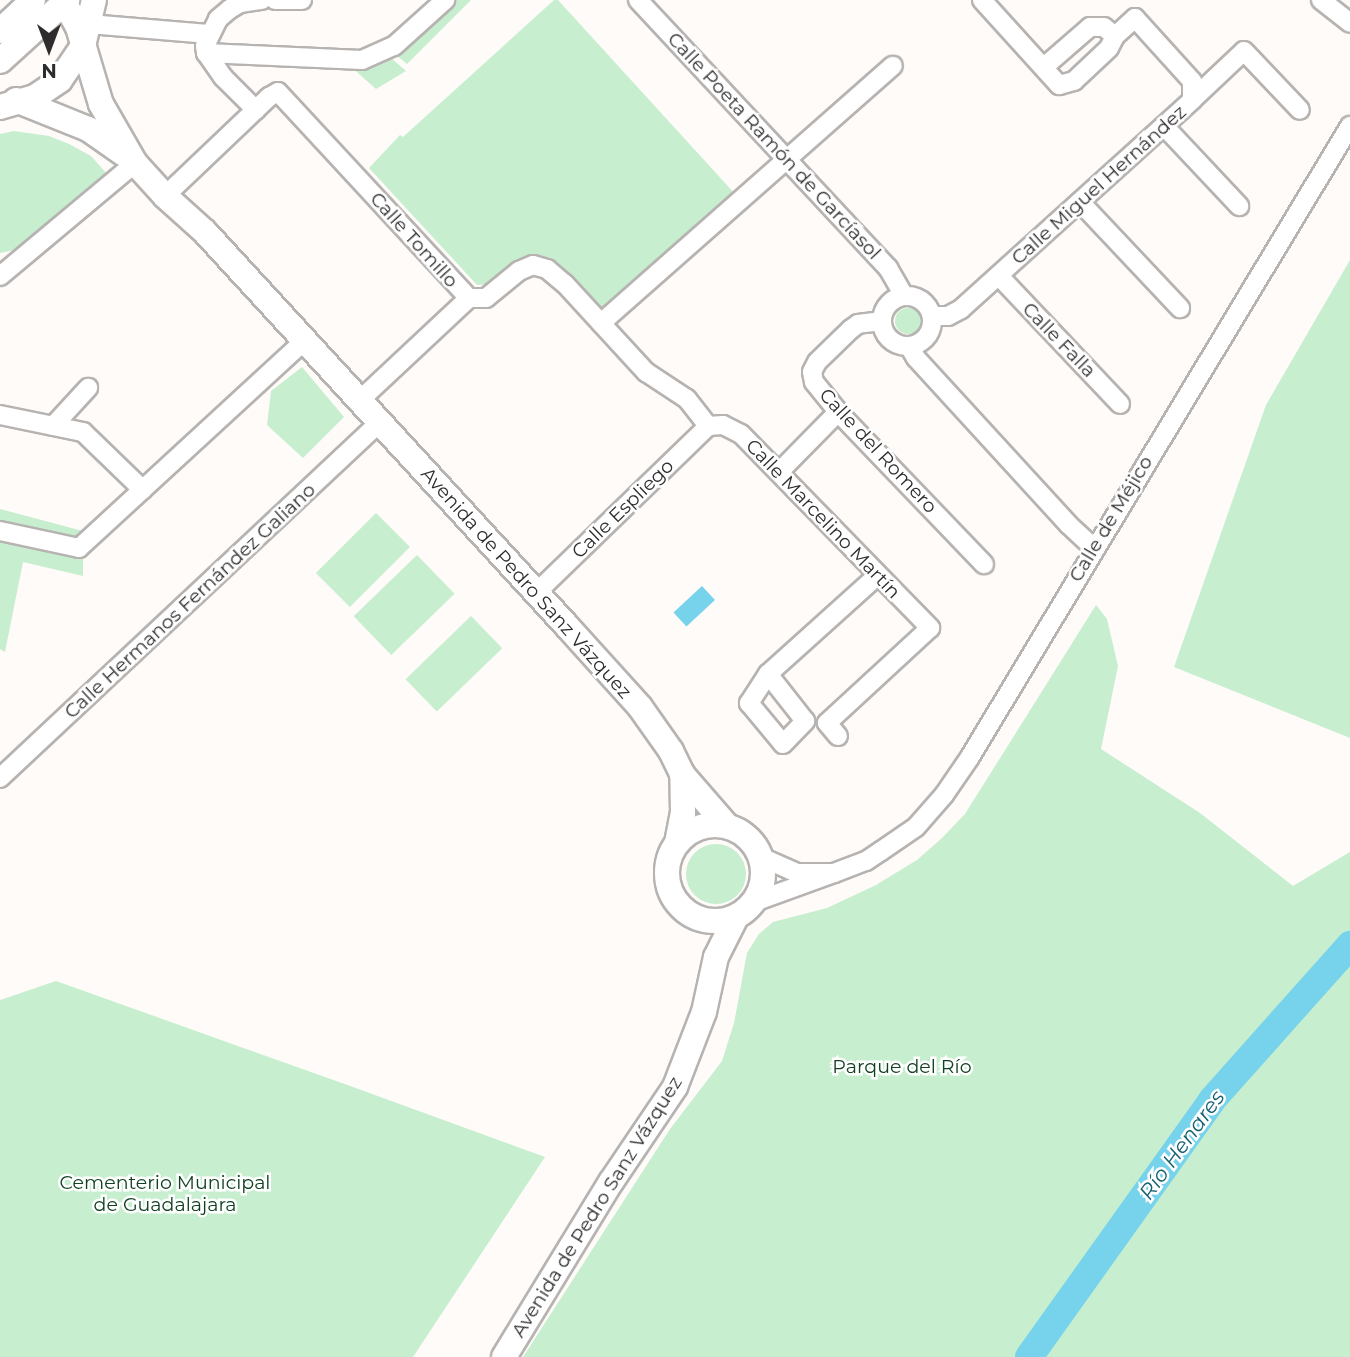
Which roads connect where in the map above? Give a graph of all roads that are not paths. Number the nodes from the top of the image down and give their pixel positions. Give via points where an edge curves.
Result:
1 (33, 0) edge
2 (262, 0) edge
3 (275, 0) edge
4 (302, 0) edge
5 (445, 0) edge
6 (638, 0) edge
7 (982, 0) edge
8 (1321, 0) edge
9 (1332, 0) edge
10 (65, 1) edge
11 (1350, 12) edge
12 (89, 23) edge
13 (1350, 23) edge
14 (0, 31) edge
15 (209, 34) junction
16 (1115, 37) junction
17 (206, 53) junction
18 (0, 61) edge
19 (893, 66) dead end
20 (1044, 67) junction
21 (1192, 100) junction
22 (7, 101) edge
23 (256, 110) junction
24 (1300, 110) dead end
25 (1164, 126) junction
26 (1350, 126) edge
27 (785, 159) junction
28 (135, 163) junction
29 (166, 196) junction
30 (1080, 202) junction
31 (1239, 205) dead end
32 (0, 276) edge
33 (999, 276) junction
34 (904, 296) junction
35 (469, 298) junction
36 (1180, 308) dead end
37 (932, 316) junction
38 (882, 321) junction
39 (601, 323) junction
40 (304, 341) junction
41 (909, 346) junction
42 (88, 387) dead end
43 (359, 401) junction
44 (1120, 404) dead end
45 (838, 412) junction
46 (0, 415) edge
47 (379, 424) junction
48 (53, 426) junction
49 (708, 426) junction
50 (779, 472) junction
51 (142, 490) junction
52 (0, 531) edge
53 (1094, 548) junction
54 (984, 564) dead end
55 (878, 575) junction
56 (537, 592) junction
57 (768, 674) dead end
58 (838, 736) dead end
59 (682, 775) junction
60 (0, 778) edge
61 (727, 825) junction
62 (677, 843) junction
63 (761, 857) junction
64 (834, 873) junction
65 (745, 909) junction
66 (688, 913) junction
67 (710, 976) junction
68 (504, 1357) edge

1 - 14 street
2 - 15 street via 230,9
3 - 4 street
5 - 17 street via 394,46 362,60
6 - 27 street, Calle Poeta Ramón de Garcíasol
7 - 20 street
8 - 13 street
9 - 11 street
10 - 12 street, Avenida de Pedro Sanz Vázquez
10 - 18 street
12 - 15 street
12 - 22 street via 60,80 47,91
12 - 28 street, Avenida de Pedro Sanz Vázquez via 101,104
15 - 17 street
16 - 20 street via 1104,27 1090,27
16 - 20 street via 1109,48 1065,85 1059,85
16 - 21 street, Calle Miguel Hernández via 1135,18 1192,81
17 - 23 street
19 - 27 street
21 - 24 street via 1244,51
21 - 25 street, Calle Miguel Hernández
22 - 28 street, Avenida de Pedro Sanz Vázquez via 88,129
23 - 29 street, Calle Tomillo
23 - 35 street, Calle Tomillo via 278,92 288,100
25 - 30 street, Calle Miguel Hernández
25 - 31 street
26 - 53 street, Calle de Méjico
27 - 34 street, Calle Poeta Ramón de Garcíasol via 888,268
27 - 39 street
28 - 29 street, Avenida de Pedro Sanz Vázquez
28 - 32 street
29 - 40 street, Avenida de Pedro Sanz Vázquez
30 - 33 street, Calle Miguel Hernández
30 - 36 street
33 - 37 street, Calle Miguel Hernández via 954,313
33 - 44 street, Calle Falla
34 - 37 street via 925,303
34 - 38 street via 888,304
35 - 39 street, Calle Tomillo via 486,298 533,265 547,269 565,284
35 - 43 street
37 - 41 street via 927,337
38 - 41 street via 890,339
38 - 45 street, Calle del Romero via 851,329 813,367 814,382
39 - 49 street, Calle Tomillo via 646,372 687,399
40 - 43 street, Avenida de Pedro Sanz Vázquez
40 - 51 street
41 - 53 street via 915,358
42 - 48 street
43 - 47 street, Avenida de Pedro Sanz Vázquez
45 - 50 street
45 - 54 street, Calle del Romero
46 - 48 street
47 - 56 street, Avenida de Pedro Sanz Vázquez
47 - 60 street, Calle Hermanos Fernández Galiano
48 - 51 street via 83,432
49 - 50 street, Calle Marcelino Martín via 723,425 741,434
49 - 56 street, Calle Espliego
50 - 55 street, Calle Marcelino Martín
51 - 52 street via 79,548
53 - 64 street, Calle de Méjico via 944,795 915,827 858,865
55 - 57 street
55 - 58 street, Calle Marcelino Martín via 930,628 827,723
56 - 59 street, Avenida de Pedro Sanz Vázquez via 640,707
59 - 61 street, Avenida de Pedro Sanz Vázquez
59 - 62 street, Avenida de Pedro Sanz Vázquez via 683,813
61 - 62 street via 705,825
61 - 63 street via 748,837
62 - 66 street via 668,863 669,886
63 - 64 street, Calle de Méjico via 797,873
63 - 65 street via 763,880
64 - 65 street, Calle de Méjico
65 - 66 street via 707,920
65 - 67 street, Avenida de Pedro Sanz Vázquez via 722,941
66 - 67 street, Avenida de Pedro Sanz Vázquez via 703,944
67 - 68 street, Avenida de Pedro Sanz Vázquez via 704,1012 675,1087

